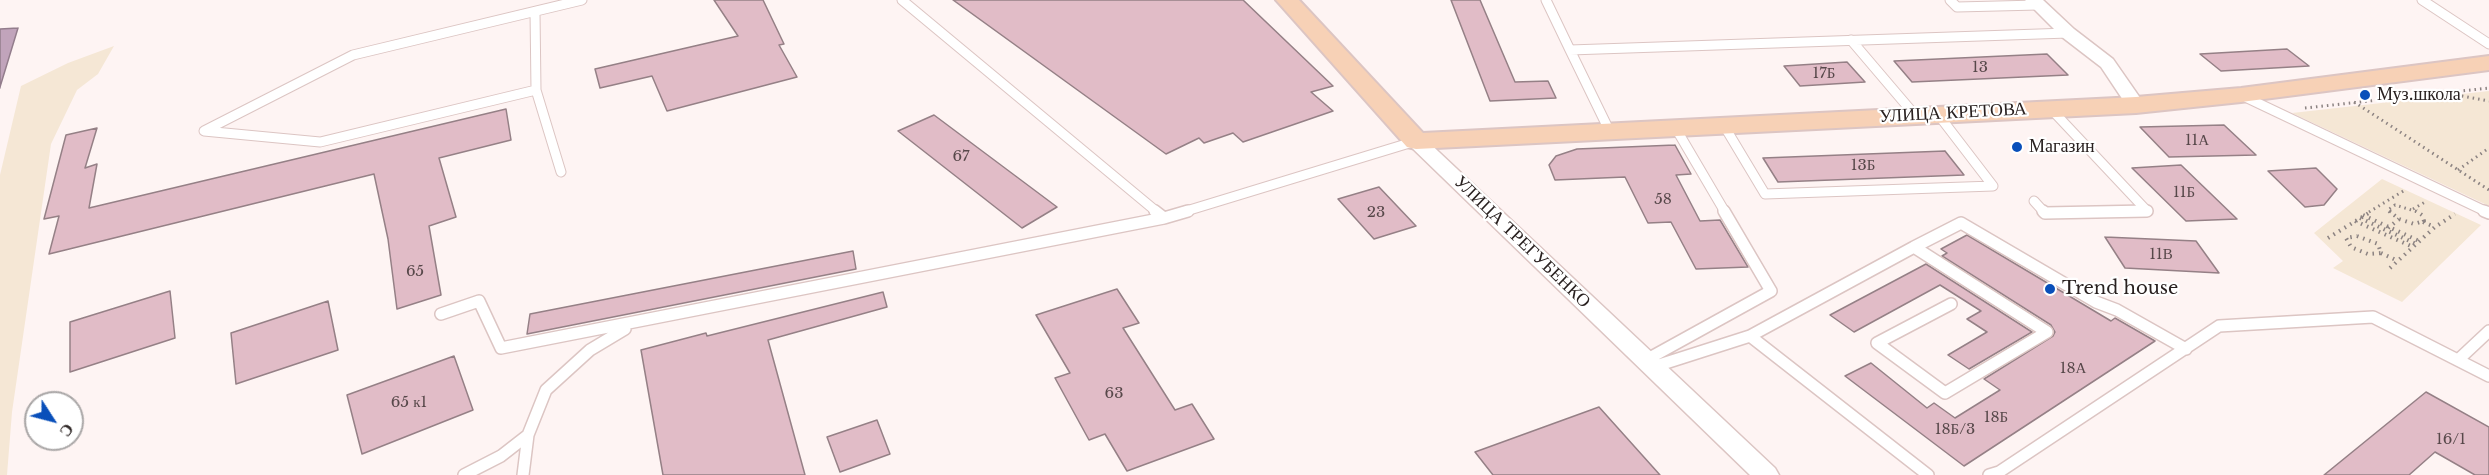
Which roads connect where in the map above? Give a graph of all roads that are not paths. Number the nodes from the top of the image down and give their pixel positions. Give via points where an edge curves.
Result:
1 (582, 0) edge
2 (902, 0) edge
3 (1287, 0) edge
4 (1546, 0) edge
5 (1950, 0) edge
6 (2422, 0) edge
7 (2036, 3) edge
8 (535, 12) junction
9 (2068, 33) junction
10 (1851, 40) junction
11 (2489, 44) edge
12 (1570, 50) junction
13 (2489, 63) edge
14 (536, 90) junction
15 (2241, 95) junction
16 (2136, 105) junction
17 (2051, 109) junction
18 (1926, 114) junction
19 (1723, 124) junction
20 (1675, 127) junction
21 (1609, 130) junction
22 (1416, 141) junction
23 (561, 172) dead end
24 (2034, 201) dead end
25 (2489, 213) edge
26 (1164, 218) junction
27 (1914, 247) junction
28 (1951, 304) dead end
29 (441, 314) dead end
30 (633, 324) junction
31 (2489, 331) edge
32 (1750, 336) junction
33 (2186, 349) junction
34 (2458, 360) junction
35 (1650, 364) junction
36 (2489, 376) edge
37 (528, 435) junction
38 (1998, 474) edge
39 (464, 475) edge
40 (523, 475) edge
41 (1766, 475) edge
42 (1928, 475) edge

1 - 8 lane
2 - 26 lane
3 - 22 street, УЛИЦА ТРЕГУБЕНКО
4 - 12 lane
5 - 7 lane via 1957,7
6 - 11 lane
7 - 9 street
8 - 14 lane
8 - 14 lane via 353,55 204,131 320,142
9 - 10 lane
9 - 16 street via 2107,63
10 - 12 lane
10 - 18 lane
12 - 21 lane
13 - 15 street, УЛИЦА КРЕТОВА
14 - 23 lane
15 - 16 street, УЛИЦА КРЕТОВА
15 - 25 lane
16 - 17 street, УЛИЦА КРЕТОВА
17 - 18 street, УЛИЦА КРЕТОВА
17 - 24 lane via 2147,211 2045,213
18 - 19 street, УЛИЦА КРЕТОВА
18 - 19 lane via 1993,186 1765,194
19 - 20 street, УЛИЦА КРЕТОВА
20 - 21 street, УЛИЦА КРЕТОВА
20 - 35 lane via 1771,291
21 - 22 street, УЛИЦА КРЕТОВА
22 - 26 lane
22 - 35 street, УЛИЦА ТРЕГУБЕНКО
26 - 30 lane
27 - 28 lane via 2047,332 1945,393 1877,343
27 - 32 lane
27 - 33 lane via 1961,223
29 - 30 lane via 479,301 501,348
30 - 37 lane via 590,350 546,390
31 - 34 lane
32 - 35 lane
32 - 42 lane
33 - 34 lane via 2219,326 2373,317
33 - 38 lane
34 - 36 lane
35 - 41 street, УЛИЦА ТРЕГУБЕНКО
37 - 39 lane via 501,456
37 - 40 lane

